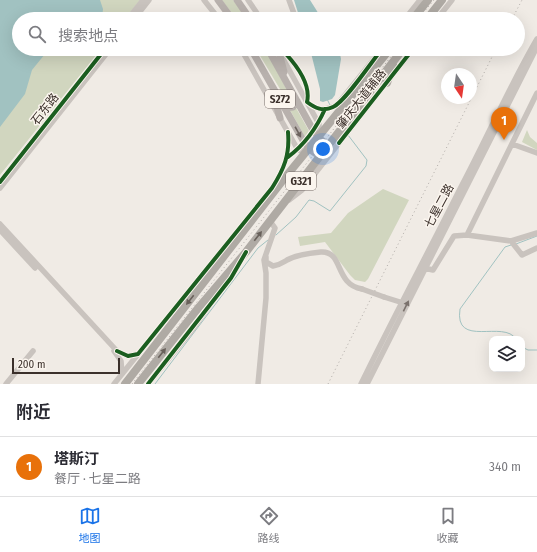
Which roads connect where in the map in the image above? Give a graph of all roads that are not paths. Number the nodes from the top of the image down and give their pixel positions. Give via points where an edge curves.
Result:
1 (144, 0) edge
2 (149, 0) edge
3 (204, 0) edge
4 (218, 0) edge
5 (237, 0) edge
6 (248, 0) edge
7 (289, 0) edge
8 (420, 0) edge
9 (428, 0) edge
10 (442, 0) edge
11 (452, 0) edge
12 (134, 12) edge
13 (140, 12) edge
14 (214, 12) edge
15 (227, 12) edge
16 (245, 12) edge
17 (256, 12) edge
18 (293, 12) edge
19 (411, 12) edge
20 (419, 12) edge
21 (433, 12) edge
22 (443, 12) edge
23 (537, 39) edge
24 (537, 47) edge
25 (99, 56) edge
26 (104, 56) edge
27 (245, 56) edge
28 (255, 56) edge
29 (272, 56) edge
30 (280, 56) edge
31 (282, 56) edge
32 (284, 56) edge
33 (376, 56) edge
34 (385, 56) edge
35 (398, 56) edge
36 (408, 56) edge
37 (283, 59) junction
38 (396, 59) junction
39 (287, 82) junction
40 (356, 82) junction
41 (387, 83) junction
42 (271, 85) junction
43 (537, 93) edge
44 (350, 100) junction
45 (297, 101) junction
46 (307, 102) junction
47 (285, 108) junction
48 (339, 108) junction
49 (280, 118) junction
50 (288, 132) junction
51 (319, 138) junction
52 (512, 144) junction
53 (328, 145) junction
54 (309, 149) junction
55 (537, 153) edge
56 (319, 156) junction
57 (283, 180) junction
58 (0, 182) edge
59 (0, 188) edge
60 (272, 188) junction
61 (463, 189) junction
62 (266, 202) junction
63 (282, 205) junction
64 (270, 221) junction
65 (0, 224) edge
66 (0, 230) edge
67 (537, 233) edge
68 (467, 235) junction
69 (511, 241) junction
70 (537, 248) edge
71 (266, 251) junction
72 (246, 252) junction
73 (424, 268) junction
74 (400, 302) junction
75 (33, 351) dead end
76 (138, 354) junction
77 (122, 374) junction
78 (6, 384) edge
79 (114, 384) edge
80 (125, 384) edge
81 (138, 384) edge
82 (148, 384) edge
83 (258, 384) edge
84 (361, 384) edge
85 (367, 384) edge

1 - 12 street
2 - 13 street
3 - 14 street
4 - 15 main road
5 - 16 main road
6 - 17 street
7 - 18 street
8 - 19 street
9 - 20 highway
10 - 21 highway
11 - 22 street
23 - 61 street, 七星二路 via 501,105
24 - 61 street, 七星二路
25 - 58 street, 石东路
26 - 59 street, 石东路
27 - 49 street
28 - 42 main road, S272
29 - 39 main road, S272
30 - 39 main road
31 - 37 street
32 - 37 street
33 - 40 street, 肇庆大道辅路
34 - 44 highway, G321
35 - 38 highway, G321
36 - 41 street, 肇庆大道辅路
37 - 46 street
38 - 41 highway
38 - 53 highway, G321
39 - 45 main road, S272
40 - 44 street
40 - 48 street, 肇庆大道辅路
41 - 63 street, 肇庆大道辅路 via 302,190
42 - 47 main road, S272
42 - 49 main road
43 - 52 street
44 - 48 highway, G321
45 - 47 main road via 293,107
45 - 51 main road, S272
46 - 48 street via 316,108
46 - 51 street via 319,124
47 -> 54 main road, S272
48 - 51 highway, G321 via 334,120
49 - 50 street
50 - 54 street via 298,150
50 - 60 street via 288,156
51 - 53 main road, S272
51 - 54 highway, G321
52 - 55 street
52 - 68 street
53 - 56 highway, G321
54 - 56 main road, S272
54 - 57 highway, G321
56 - 63 highway, G321
57 - 60 street
57 - 62 highway, G321
60 - 62 street
60 - 76 street
61 - 73 street, 七星二路
61 - 74 street, 七星二路
62 -> 80 highway, G321
63 - 64 highway, G321
64 - 71 street via 275,228
72 -> 64 highway, G321
65 - 76 street via 117,351 128,356
66 - 77 street via 116,354 121,361
67 - 69 street
68 - 69 street
68 - 73 street via 454,236 433,270
69 - 70 street via 522,255
71 - 74 street, bridge via 266,262 273,266 282,265 287,260 297,257 328,253 336,260 347,283
71 - 83 street via 265,310
81 -> 72 highway, G321 via 198,307
72 - 82 street via 231,278
85 -> 73 street, 七星二路
74 - 84 street, 七星二路
75 - 78 street
76 - 77 street
77 - 79 street

